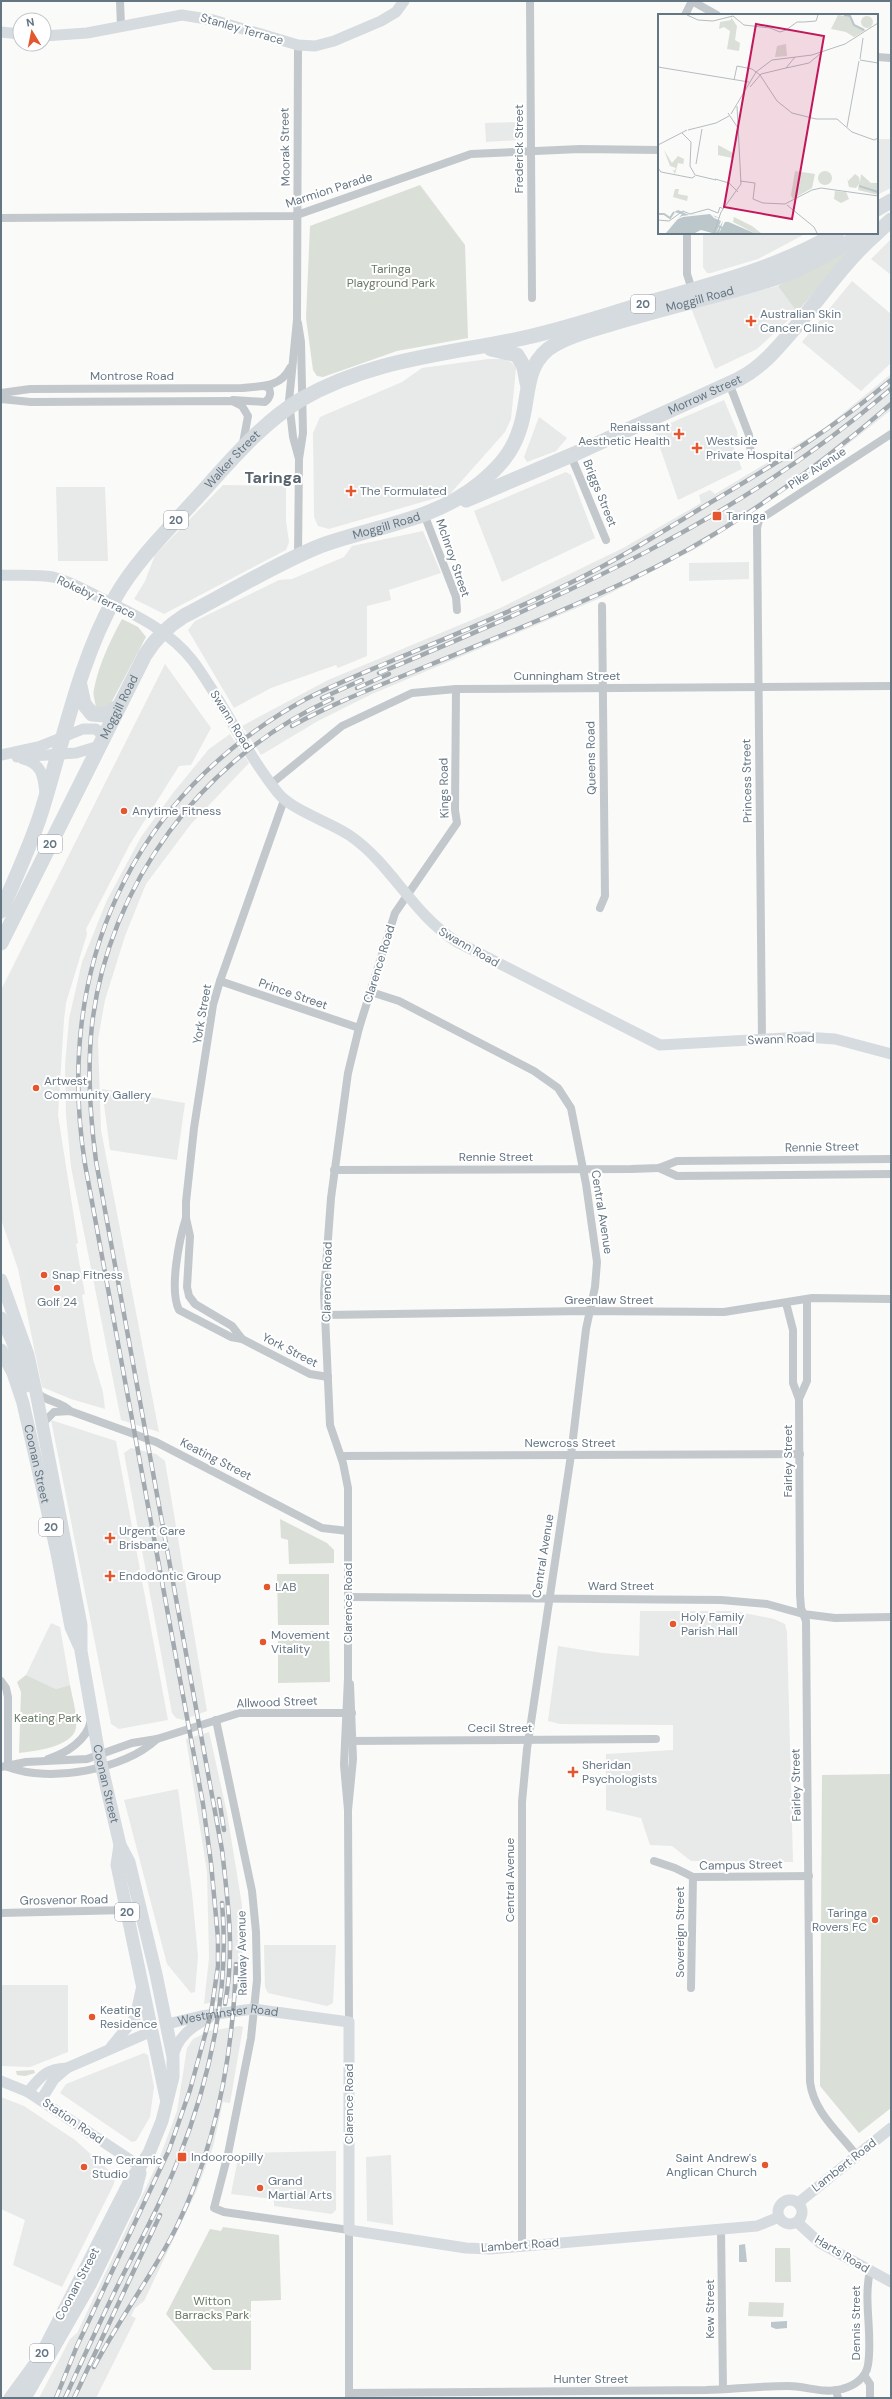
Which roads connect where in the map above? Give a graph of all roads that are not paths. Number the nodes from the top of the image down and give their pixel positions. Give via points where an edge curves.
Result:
1 (120, 1) edge
2 (530, 1) edge
3 (692, 1) edge
4 (399, 3) edge
5 (686, 14) edge
6 (716, 14) edge
7 (121, 26) junction
8 (1, 32) edge
9 (12, 33) edge
10 (52, 35) edge
11 (298, 45) junction
12 (878, 57) edge
13 (891, 58) edge
14 (658, 150) edge
15 (531, 151) junction
16 (891, 201) edge
17 (878, 208) edge
18 (297, 216) junction
19 (1, 218) edge
20 (891, 220) edge
21 (878, 226) edge
22 (878, 232) edge
23 (687, 234) edge
24 (835, 234) edge
25 (864, 234) edge
26 (876, 234) edge
27 (694, 294) junction
28 (532, 298) dead end
29 (297, 320) junction
30 (478, 347) junction
31 (292, 363) junction
32 (729, 383) junction
33 (527, 384) junction
34 (263, 386) junction
35 (1, 393) edge
36 (1, 399) edge
37 (225, 400) junction
38 (296, 403) junction
39 (891, 434) edge
40 (240, 452) junction
41 (751, 455) dead end
42 (571, 456) junction
43 (299, 459) junction
44 (440, 509) junction
45 (424, 514) junction
46 (758, 523) joint
47 (606, 540) dead end
48 (298, 557) junction
49 (1, 575) edge
50 (602, 606) dead end
51 (457, 610) dead end
52 (164, 632) junction
53 (80, 686) junction
54 (891, 686) edge
55 (758, 687) junction
56 (456, 688) junction
57 (602, 688) junction
58 (118, 707) junction
59 (63, 737) junction
60 (101, 741) junction
61 (58, 754) junction
62 (1, 755) edge
63 (17, 758) junction
64 (271, 784) junction
65 (45, 797) junction
66 (284, 800) junction
67 (6, 891) edge
68 (407, 896) junction
69 (600, 908) dead end
70 (1, 911) edge
71 (1, 943) edge
72 (220, 981) junction
73 (371, 992) junction
74 (359, 1028) junction
75 (762, 1039) junction
76 (891, 1054) edge
77 (891, 1159) edge
78 (659, 1168) junction
79 (583, 1169) junction
80 (334, 1170) junction
81 (891, 1174) edge
82 (186, 1218) junction
83 (1, 1280) edge
84 (807, 1299) junction
85 (891, 1299) edge
86 (786, 1303) junction
87 (590, 1311) junction
88 (325, 1315) junction
89 (1, 1318) edge
90 (242, 1339) junction
91 (1, 1350) edge
92 (1, 1366) edge
93 (13, 1373) junction
94 (328, 1377) junction
95 (36, 1392) junction
96 (799, 1399) junction
97 (70, 1411) junction
98 (42, 1424) junction
99 (800, 1454) junction
100 (571, 1455) junction
101 (341, 1456) junction
102 (56, 1497) junction
103 (348, 1531) junction
104 (349, 1597) junction
105 (549, 1598) junction
106 (803, 1614) junction
107 (891, 1617) edge
108 (81, 1651) junction
109 (1, 1681) edge
110 (349, 1713) junction
111 (91, 1714) junction
112 (216, 1720) junction
113 (656, 1739) dead end
114 (157, 1740) junction
115 (348, 1740) junction
116 (528, 1740) junction
117 (34, 1761) junction
118 (100, 1761) junction
119 (4, 1767) edge
120 (120, 1845) junction
121 (654, 1861) dead end
122 (809, 1876) junction
123 (693, 1877) junction
124 (127, 1910) junction
125 (1, 1913) edge
126 (141, 1979) junction
127 (691, 1988) dead end
128 (248, 2009) junction
129 (199, 2019) junction
130 (349, 2022) junction
131 (167, 2024) junction
132 (152, 2031) junction
133 (106, 2052) junction
134 (174, 2057) junction
135 (67, 2068) junction
136 (1, 2081) edge
137 (28, 2092) junction
138 (41, 2100) junction
139 (166, 2103) junction
140 (891, 2128) edge
141 (857, 2156) junction
142 (141, 2167) junction
143 (798, 2203) junction
144 (214, 2208) joint
145 (779, 2217) junction
146 (797, 2222) junction
147 (721, 2228) junction
148 (349, 2230) junction
149 (522, 2246) junction
150 (870, 2271) junction
151 (891, 2282) edge
152 (40, 2373) junction
153 (864, 2375) junction
154 (723, 2389) junction
155 (836, 2393) edge
156 (816, 2394) edge
157 (494, 2395) edge
158 (349, 2396) edge
159 (10, 2398) edge
160 (20, 2398) edge
161 (25, 2398) edge
162 (870, 2398) edge

1 - 7 street
2 - 15 street, Frederick Street
3 - 5 street
3 - 6 street
4 - 11 main road, Stanley Terrace via 381,21 334,41 315,46
7 - 10 main road, Stanley Terrace via 87,33
7 - 11 main road, Stanley Terrace via 182,15 197,16
8 - 9 main road
11 - 18 street, Moorak Street
12 - 13 street
14 - 15 street, Marmion Parade
15 - 18 street, Marmion Parade via 471,154
15 - 28 street, Frederick Street
16 - 17 highway
18 - 19 street, Marmion Parade
18 - 29 street, Moorak Street
20 - 21 highway, 20
20 - 22 highway, Morrow Street / 20
23 - 27 street via 687,274
24 - 27 highway, Moggill Road / 20 via 776,264
25 - 27 highway, Moggill Road / 20 via 778,277
26 - 32 highway, Morrow Street / 20 via 859,249 770,356 754,370
27 - 30 highway, Moggill Road / 20 via 536,336
27 - 33 highway, Moggill Road / 20 via 561,341 548,348 538,358
29 - 31 street, Moorak Street
29 - 38 street, Moorak Street via 301,342
30 - 33 highway via 518,355 525,370
30 - 38 highway, Walker Street / 20 via 420,356 377,367 345,378
31 - 34 street, Montrose Road via 288,372 278,382
31 - 38 street, Moorak Street
32 - 41 street via 749,435
32 - 42 highway, Morrow Street / 20
33 - 44 highway, Moggill Road / 20 via 520,430 509,454 475,487
34 - 35 street, Montrose Road via 30,389
34 - 37 street, Montrose Road via 268,386 270,391 270,397 265,402
36 - 37 street, Montrose Road via 31,402
37 - 40 street, Montrose Road via 240,404 248,416
38 - 40 highway, Walker Street / 20
38 - 43 street, Moorak Street
38 - 43 street, Moorak Street via 303,436
39 - 46 street, Pike Avenue
40 - 53 highway, Walker Street / 20 via 153,546 125,582 97,634
42 - 44 highway, Morrow Street / 20
42 - 47 street, Briggs Street
43 - 48 street, Moorak Street
44 - 45 highway, Moggill Road / 20
45 - 48 highway, Moggill Road / 20 via 339,540
45 - 51 street, McInroy Street via 456,597
46 - 55 street, Princess Street
48 - 52 highway, Moggill Road / 20 via 184,616
49 - 52 main road, Rokeby Terrace via 52,577 93,594
50 - 57 street, Queens Road
52 - 58 highway, Moggill Road / 20 via 145,655
52 - 64 main road, Swann Road via 194,663
53 - 58 highway via 84,704 92,714 105,715
53 - 59 highway, 20
54 - 55 street, Cunningham Street
55 - 57 street, Cunningham Street
55 - 75 street, Princess Street
56 - 57 street, Cunningham Street
56 - 64 street, Cunningham Street via 420,691 342,726
56 - 68 street, Kings Road via 457,823
57 - 69 street, Queens Road via 605,896
58 - 60 highway, Moggill Road / 20
59 - 60 main road via 89,728 98,730
59 - 61 highway, 20
59 - 62 main road via 29,750
60 - 61 main road via 82,752
60 - 71 highway, Moggill Road / 20
61 - 63 main road
61 - 65 highway, 20
62 - 63 main road
63 - 65 main road via 31,762 40,769
64 - 66 main road, Swann Road
65 - 67 highway, 20
66 - 68 main road, Swann Road via 361,844
66 - 72 street, York Street
67 - 70 highway, 20
68 - 73 street, Clarence Road via 394,913
68 - 75 main road, Swann Road via 430,922 457,942 656,1044
72 - 74 street, Prince Street
72 - 82 street, York Street via 213,1005 194,1128
73 - 74 street, Clarence Road
73 - 79 street, Central Avenue via 398,1001 534,1071 554,1084 571,1108
74 - 80 street, Clarence Road via 348,1073
75 - 76 main road, Swann Road via 822,1037
77 - 78 street, Rennie Street via 677,1161
78 - 79 street, Rennie Street
78 - 81 street, Rennie Street via 677,1176
79 - 80 street, Rennie Street
79 - 87 street, Central Avenue via 597,1257
80 - 88 street, Clarence Road via 327,1244
82 - 90 street, York Street via 190,1236 187,1287 189,1296 195,1304 232,1326
82 - 90 street, York Street via 181,1234 176,1304 183,1314 231,1337
83 - 95 main road, Coonan Street / 20 via 28,1355
84 - 85 street, Greenlaw Street
84 - 86 street, Greenlaw Street
84 - 96 street, Fairley Street via 807,1381
86 - 87 street, Greenlaw Street via 724,1312
86 - 96 street, Fairley Street via 793,1330 793,1383
87 - 88 street, Greenlaw Street
87 - 100 street, Central Avenue
88 - 94 street, Clarence Road
89 - 102 main road, Coonan Street via 12,1340 22,1371 50,1487
90 - 94 street, York Street via 310,1374
91 - 93 main road, Coonan Street / 20
92 - 93 main road
93 - 108 main road, Coonan Street / 20 via 23,1403 71,1627
94 - 101 street, Clarence Road via 330,1425
95 - 97 street, Keating Street via 67,1407
95 - 98 main road, Coonan Street / 20
96 - 99 street, Fairley Street
97 - 98 street via 54,1412
97 - 103 street, Keating Street via 156,1442 322,1528
98 - 102 main road, Coonan Street / 20
99 - 100 street, Newcross Street
99 - 106 street, Fairley Street via 800,1595
100 - 101 street, Newcross Street
100 - 105 street, Central Avenue
101 - 103 street, Clarence Road via 348,1488
102 - 108 main road, Coonan Street / 20 via 81,1625
103 - 104 street, Clarence Road
104 - 105 street, Ward Street
104 - 110 street, Clarence Road
105 - 106 street, Ward Street via 734,1600 767,1604
105 - 116 street, Central Avenue
106 - 107 street, Ward Street via 835,1618
106 - 122 street, Fairley Street via 806,1621
108 - 111 main road, Coonan Street / 20
109 - 119 street via 8,1697
110 - 112 street, Allwood Street via 243,1713
110 - 115 street, Clarence Road
111 - 117 street via 88,1729 78,1743 59,1754
111 - 118 main road, Coonan Street / 20
112 - 114 street, Allwood Street
112 - 128 street, Railway Avenue via 252,1891 256,1989
113 - 116 street, Cecil Street
114 - 118 street, Allwood Street via 132,1743
114 - 118 street, Allwood Street via 142,1752
115 - 116 street, Cecil Street
115 - 130 street, Clarence Road via 353,1776 348,1810
116 - 149 street, Central Avenue via 522,1802
117 - 118 street
117 - 119 street
118 - 119 street via 88,1772 26,1772
118 - 120 main road, Coonan Street / 20
120 - 124 main road, Coonan Street / 20 via 117,1865
120 - 131 main road, Coonan Street / 20 via 129,1862
121 - 123 street, Campus Street
122 - 123 street, Campus Street
122 - 141 street, Fairley Street via 811,2089 822,2114
123 - 127 street, Sovereign Street
124 - 125 street, Grosvenor Road
124 - 126 main road, Coonan Street / 20
126 - 132 main road, Coonan Street / 20
126 - 133 main road via 141,1997 135,2018
128 - 129 main road, Westminster Road
128 - 130 main road, Westminster Road
128 - 144 street, Railway Avenue via 251,2038 228,2154
129 - 131 main road, Westminster Road
129 - 134 main road via 176,2046
130 - 148 main road, Clarence Road
131 - 132 main road, Westminster Road
131 - 134 main road, Coonan Street / 20
132 - 133 main road, Westminster Road
132 - 139 main road, Coonan Street / 20
133 - 135 main road, Westminster Road
134 - 139 main road, Coonan Street / 20 via 174,2077
135 - 137 main road, Westminster Road via 47,2072
135 - 138 main road, Westminster Road via 54,2080
136 - 137 main road, Station Road
137 - 138 main road, Station Road
138 - 142 main road, Station Road
139 - 142 main road, Coonan Street / 20 via 156,2137
140 - 141 main road, Lambert Road
141 - 143 main road, Lambert Road
142 - 152 main road, Coonan Street / 20 via 137,2188 104,2257
142 - 159 main road, Coonan Street / 20 via 129,2184 40,2357
143 - 145 main road via 790,2200 783,2202 778,2209
143 - 146 main road via 802,2212
144 - 148 street, Lambert Road via 224,2212
145 - 146 main road via 789,2224
145 - 147 main road, Lambert Road via 757,2226
146 - 150 main road, Harts Road via 820,2243
147 - 149 main road, Lambert Road
147 - 154 street, Kew Street
148 - 149 main road, Lambert Road via 473,2248
148 - 158 street, Clarence Road
150 - 151 main road, Harts Road
150 - 153 street, Dennis Street via 867,2288 868,2360
152 - 160 main road
152 - 161 main road, Coonan Street / 20
153 - 155 street, Dennis Street via 853,2385
153 - 162 street, Dennis Street via 870,2384
154 - 156 street, Hunter Street via 742,2386 787,2386
154 - 157 street, Hunter Street
155 - 156 street, Hunter Street
157 - 158 street, Hunter Street

